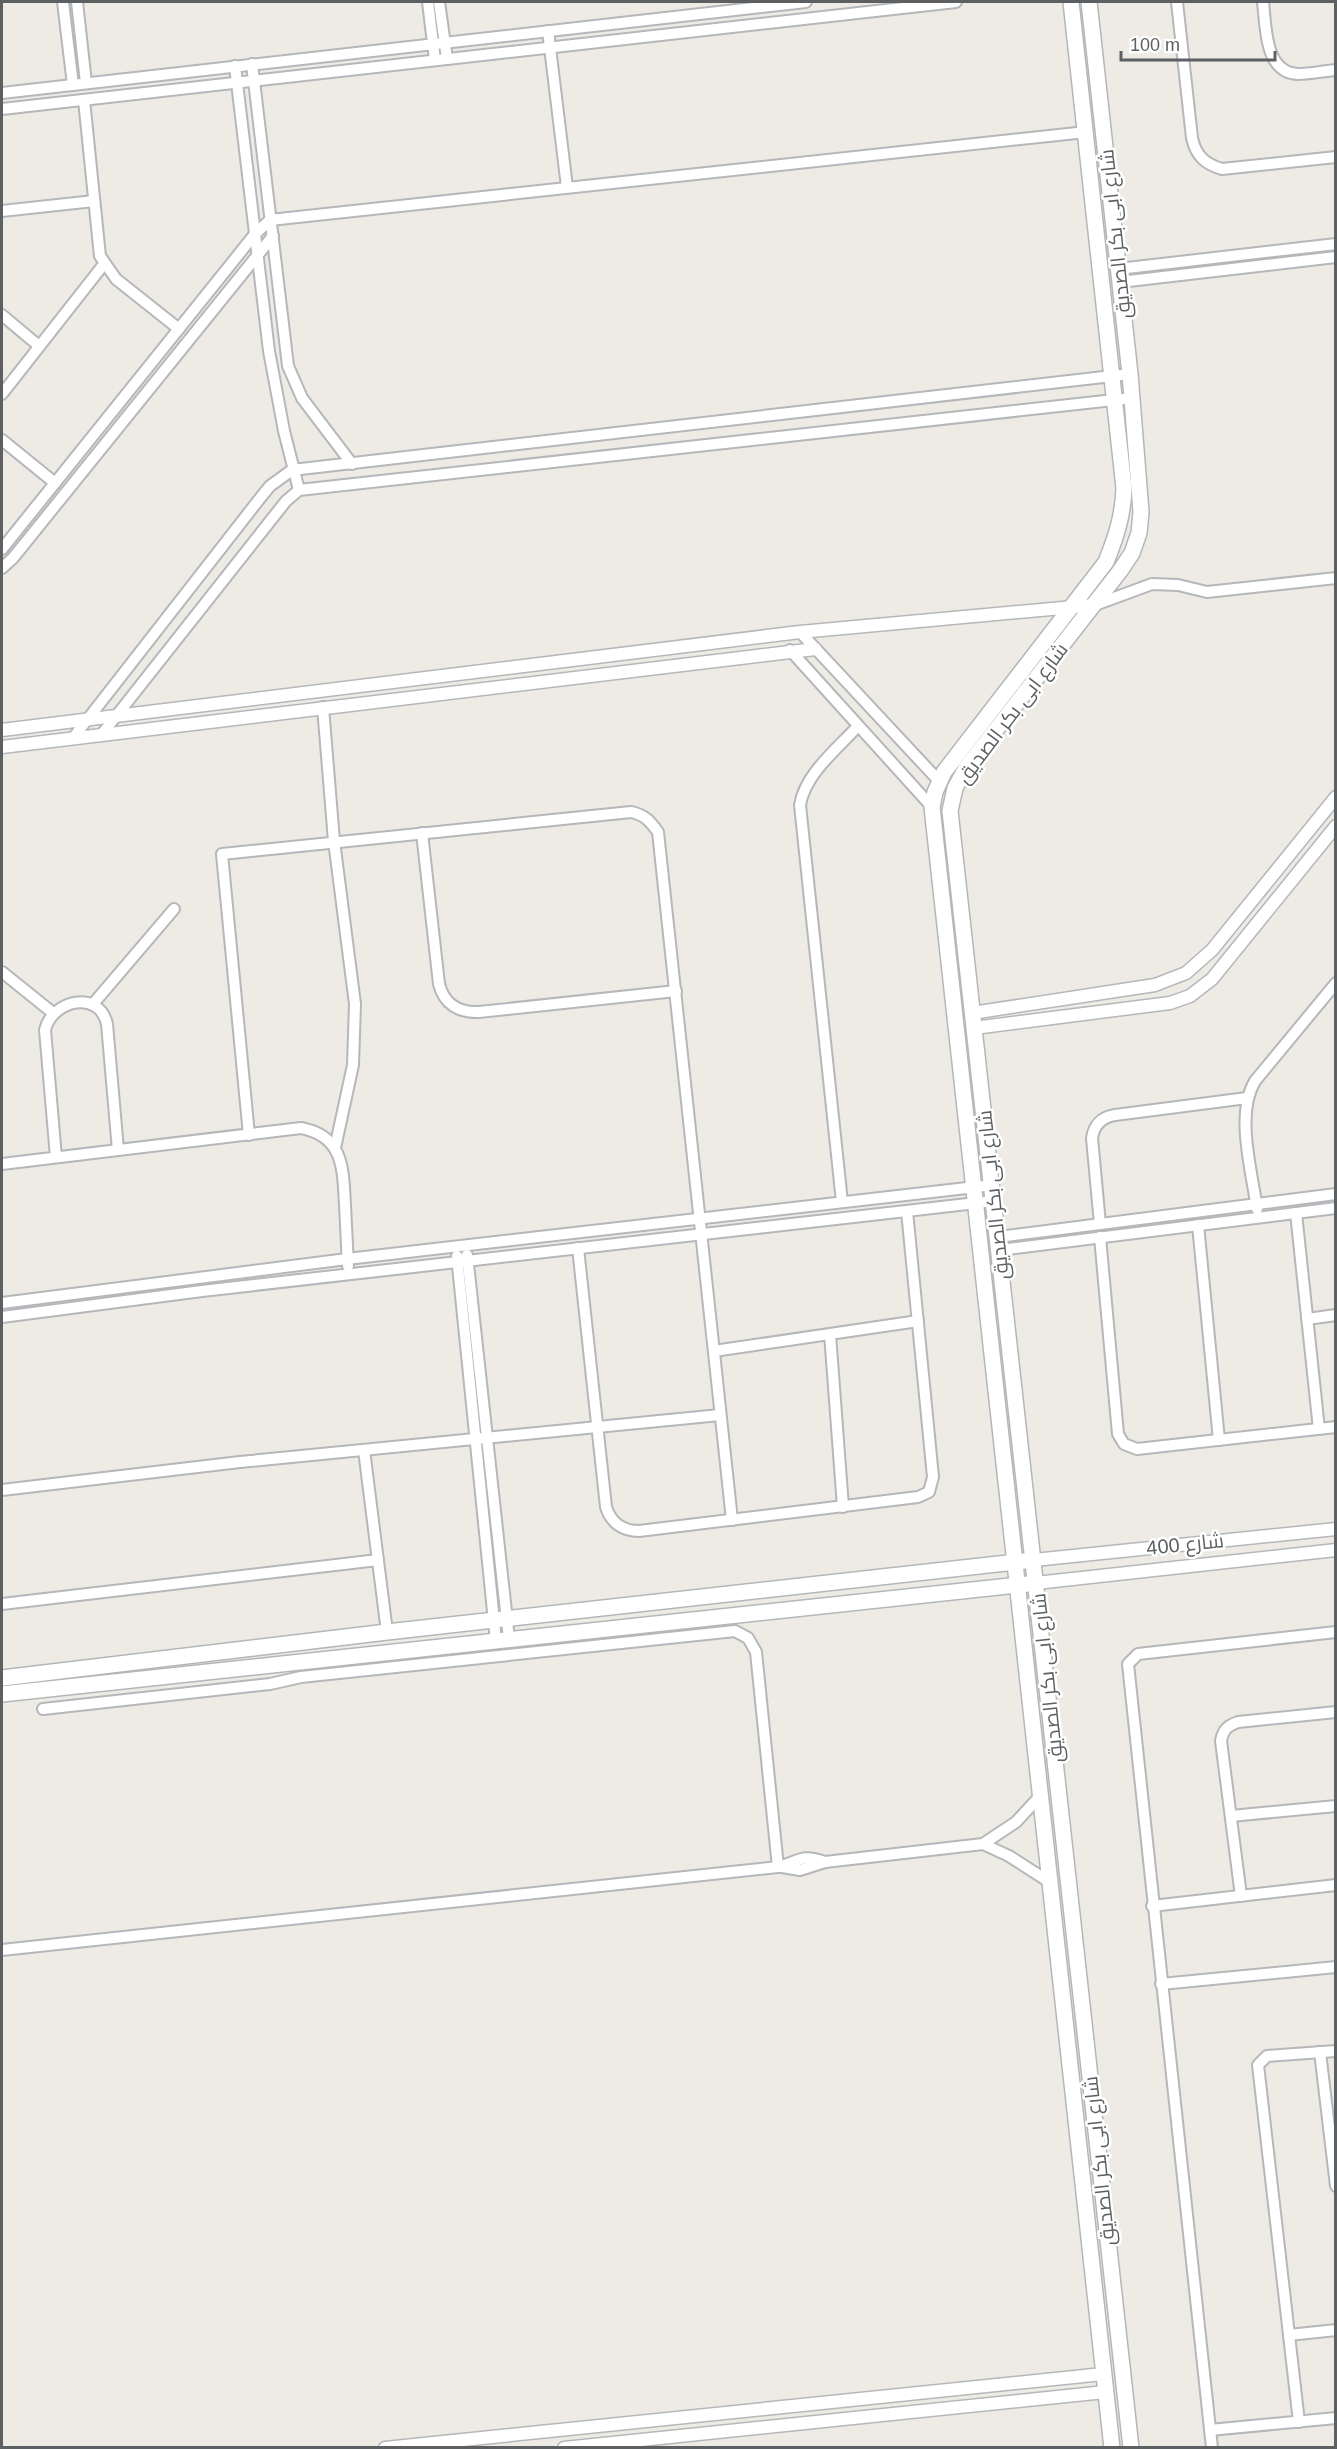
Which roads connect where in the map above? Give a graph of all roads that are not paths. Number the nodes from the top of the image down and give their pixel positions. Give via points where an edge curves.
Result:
1 (63, 2) edge
2 (76, 2) edge
3 (428, 2) edge
4 (439, 2) edge
5 (806, 2) edge
6 (956, 2) edge
7 (1071, 2) edge
8 (1089, 2) edge
9 (1177, 2) edge
10 (1182, 2) edge
11 (1263, 2) edge
12 (721, 6) edge
13 (734, 6) edge
14 (736, 26) junction
15 (724, 28) junction
16 (548, 31) junction
17 (439, 43) junction
18 (550, 47) junction
19 (441, 60) junction
20 (252, 64) junction
21 (236, 66) junction
22 (1335, 70) edge
23 (254, 81) junction
24 (86, 83) junction
25 (237, 83) junction
26 (73, 85) junction
27 (2, 93) edge
28 (84, 100) junction
29 (2, 109) edge
30 (1086, 132) junction
31 (1335, 157) edge
32 (567, 188) junction
33 (94, 201) junction
34 (2, 211) edge
35 (270, 220) junction
36 (255, 234) junction
37 (273, 236) junction
38 (1335, 244) edge
39 (258, 254) junction
40 (1335, 257) edge
41 (104, 264) junction
42 (1119, 276) junction
43 (2, 315) edge
44 (178, 329) junction
45 (39, 346) junction
46 (1130, 374) junction
47 (1112, 376) junction
48 (2, 394) edge
49 (1132, 398) junction
50 (1115, 399) junction
51 (2, 440) edge
52 (352, 464) junction
53 (292, 470) junction
54 (55, 483) junction
55 (299, 490) junction
56 (2, 549) edge
57 (2, 568) edge
58 (1335, 578) edge
59 (1095, 605) junction
60 (1071, 606) junction
61 (800, 632) junction
62 (776, 635) junction
63 (815, 649) junction
64 (790, 650) junction
65 (323, 707) junction
66 (117, 715) junction
67 (90, 718) junction
68 (858, 726) junction
69 (2, 730) edge
70 (102, 734) junction
71 (73, 738) junction
72 (2, 747) edge
73 (939, 781) junction
74 (1335, 796) edge
75 (932, 807) junction
76 (1335, 826) edge
77 (422, 833) junction
78 (333, 841) junction
79 (174, 909) dead end
80 (2, 972) edge
81 (1335, 983) edge
82 (676, 991) junction
83 (93, 1004) junction
84 (53, 1013) junction
85 (973, 1020) junction
86 (1247, 1098) junction
87 (249, 1135) junction
88 (335, 1148) junction
89 (118, 1150) junction
90 (56, 1157) junction
91 (2, 1164) edge
92 (993, 1185) junction
93 (974, 1187) junction
94 (1335, 1194) edge
95 (994, 1201) junction
96 (842, 1202) junction
97 (975, 1203) junction
98 (1256, 1204) junction
99 (1335, 1208) edge
100 (907, 1211) junction
101 (1296, 1213) junction
102 (1258, 1218) junction
103 (700, 1219) junction
104 (1100, 1224) junction
105 (1198, 1225) junction
106 (701, 1234) junction
107 (1100, 1237) junction
108 (999, 1243) junction
109 (461, 1246) junction
110 (579, 1248) junction
111 (347, 1259) junction
112 (463, 1261) junction
113 (348, 1274) junction
114 (2, 1303) edge
115 (1335, 1315) edge
116 (2, 1317) edge
117 (1307, 1319) junction
118 (918, 1321) junction
119 (831, 1334) junction
120 (714, 1351) junction
121 (720, 1415) junction
122 (597, 1428) junction
123 (1335, 1428) edge
124 (1319, 1429) junction
125 (482, 1439) junction
126 (1219, 1440) junction
127 (364, 1450) junction
128 (2, 1490) edge
129 (843, 1507) junction
130 (732, 1520) junction
131 (1335, 1529) edge
132 (1335, 1550) edge
133 (378, 1560) junction
134 (1034, 1560) junction
135 (1015, 1562) junction
136 (1036, 1583) junction
137 (1017, 1585) junction
138 (2, 1604) edge
139 (501, 1620) junction
140 (387, 1632) junction
141 (1335, 1632) edge
142 (502, 1640) junction
143 (2, 1678) edge
144 (2, 1694) edge
145 (43, 1708) dead end
146 (1335, 1712) edge
147 (1041, 1795) junction
148 (1335, 1806) edge
149 (1231, 1816) junction
150 (983, 1844) junction
151 (780, 1867) junction
152 (1051, 1883) junction
153 (1335, 1885) edge
154 (1241, 1896) junction
155 (1152, 1906) junction
156 (2, 1950) edge
157 (1335, 1967) edge
158 (1161, 1984) junction
159 (1335, 2051) edge
160 (1320, 2052) junction
161 (1100, 2165) junction
162 (1082, 2167) junction
163 (1335, 2186) edge
164 (1335, 2330) edge
165 (1289, 2335) junction
166 (1104, 2374) junction
167 (1106, 2392) junction
168 (1335, 2418) edge
169 (1299, 2422) junction
170 (1210, 2430) junction
171 (385, 2448) edge
172 (564, 2448) edge
173 (1112, 2448) edge
174 (1131, 2448) edge
175 (1212, 2448) edge

1 - 26 street
2 - 24 street
3 - 17 street
4 - 17 street
5 - 13 street
6 - 14 street
7 - 30 main road, شارع ابى بكر الصديق
8 - 42 main road, شارع ابى بكر الصديق
9 - 10 street
9 - 31 street via 1192,138 1199,157 1222,169
11 - 22 street via 1269,46 1280,66 1297,74
12 - 13 street
12 - 15 street
12 - 16 street
13 - 14 street
14 - 15 street
15 - 18 street
16 - 17 street
16 - 18 street
17 - 19 street
17 - 20 street
18 - 19 street
18 - 32 street
19 - 23 street
20 - 21 street
20 - 23 street
21 - 24 street
21 - 25 street
23 - 25 street
23 - 35 street
24 - 26 street
25 - 28 street
25 - 36 street
26 - 27 street
28 - 29 street
28 - 33 street
30 - 32 street
30 - 47 main road, شارع ابى بكر الصديق
32 - 35 street
33 - 34 street
33 - 41 street via 98,247
35 - 36 street
35 - 37 street
36 - 39 street
36 - 44 street
37 - 39 street
37 - 52 street via 285,349 294,382
38 - 42 street
39 - 53 street via 273,371
39 - 57 street
40 - 42 street
41 - 44 street via 116,279
41 - 45 street
42 - 46 main road, شارع ابى بكر الصديق
43 - 45 street
44 - 54 street
45 - 48 street
46 - 47 street
46 - 49 main road, شارع ابى بكر الصديق
47 - 50 main road, شارع ابى بكر الصديق
47 - 52 street
49 - 50 street
49 - 59 main road, شارع ابى بكر الصديق via 1141,512 1139,533 1132,553
50 - 55 street
50 - 60 main road, شارع ابى بكر الصديق via 1124,488 1122,516 1106,562
51 - 54 street
52 - 53 street
53 - 55 street
53 - 67 street via 261,497
54 - 56 street
55 - 66 street via 286,501
58 - 59 street via 1207,592 1152,584
59 - 60 street
59 - 85 main road, شارع ابى بكر الصديق via 966,768 955,788 950,811
60 - 61 street
60 - 73 main road, شارع ابى بكر الصديق
61 - 62 street
61 - 63 street
62 - 64 street
62 - 66 street
63 - 64 street
63 - 73 street
64 - 65 street
64 - 68 street
65 - 70 street
65 - 78 street
66 - 67 street
66 - 70 street
67 - 69 street
67 - 71 street
68 - 75 street
68 - 96 street via 811,778 800,806
70 - 71 street
71 - 72 street
73 - 75 main road, شارع ابى بكر الصديق
74 - 85 street via 1212,950 1186,973 1155,985
75 - 93 main road, شارع ابى بكر الصديق
76 - 85 street via 1212,979 1190,996 1160,1005
77 - 78 street
77 - 82 street via 439,984 452,1005 465,1012 479,1012
77 - 82 street via 642,814 658,832
78 - 87 street via 222,855
78 - 88 street via 355,1004 353,1065
79 - 83 street
80 - 84 street
81 - 86 street via 1255,1081
82 - 103 street
83 - 84 street via 68,1004
83 - 89 street via 101,1010 107,1024
84 - 90 street via 45,1036
85 - 92 main road, شارع ابى بكر الصديق
86 - 98 street via 1245,1115
86 - 104 street via 1100,1120 1092,1138
87 - 88 street via 301,1128 323,1137
87 - 89 street
88 - 111 street via 344,1170
89 - 90 street
90 - 91 street
92 - 93 street
92 - 95 main road, شارع ابى بكر الصديق
93 - 96 street
93 - 97 main road, شارع ابى بكر الصديق
94 - 98 street
95 - 97 street
95 - 108 main road, شارع ابى بكر الصديق
96 - 103 street
97 - 100 street
97 - 135 main road, شارع ابى بكر الصديق
98 - 102 street
98 - 104 street
99 - 101 street
100 - 106 street
100 - 118 street
101 - 102 street
101 - 117 street
102 - 105 street
103 - 106 street
103 - 109 street
104 - 108 street
105 - 107 street
105 - 126 street
106 - 110 street
106 - 120 street
107 - 108 street
107 - 126 street via 1119,1438 1137,1449
108 - 134 main road, شارع ابى بكر الصديق
109 - 111 street
109 - 112 street
110 - 112 street
110 - 122 street
111 - 113 street
111 - 114 street
112 - 113 street
112 - 125 street
113 - 116 street
115 - 117 street
117 - 124 street
118 - 119 street
118 - 129 street via 932,1487 918,1497
119 - 120 street
119 - 129 street
120 - 121 street
121 - 122 street
121 - 130 street
122 - 125 street
122 - 130 street via 606,1507 619,1527 639,1531
123 - 124 street
124 - 126 street
125 - 127 street
125 - 139 street
127 - 128 street
127 - 133 street
129 - 130 street
131 - 134 street, شارع 400
132 - 136 street, شارع 400
133 - 138 street
133 - 140 street
134 - 135 main road
134 - 136 main road, شارع ابى بكر الصديق
135 - 137 main road, شارع ابى بكر الصديق
135 - 139 main road
136 - 137 main road
136 - 161 main road, شارع ابى بكر الصديق
137 - 142 main road
137 - 147 main road, شارع ابى بكر الصديق
139 - 140 main road
139 - 142 street
140 - 143 main road
141 - 155 street via 1138,1654 1132,1658 1127,1672
142 - 144 main road
145 - 151 street via 735,1631 748,1638 756,1652
146 - 149 street via 1229,1725 1221,1741
147 - 150 street via 1016,1822
147 - 152 main road, شارع ابى بكر الصديق
148 - 149 street
149 - 154 street
150 - 151 street via 825,1862 800,1870
150 - 152 street via 1010,1856
151 - 156 street
152 - 162 main road, شارع ابى بكر الصديق
153 - 154 street
154 - 155 street
155 - 158 street
157 - 158 street
158 - 170 street
159 - 160 street
160 - 163 street
160 - 165 street via 1267,2056 1258,2065
161 - 162 main road
161 - 174 main road, شارع ابى بكر الصديق
162 - 166 main road, شارع ابى بكر الصديق
164 - 165 street
165 - 169 street
166 - 167 main road, شارع ابى بكر الصديق
166 - 171 street
167 - 172 street
167 - 173 main road, شارع ابى بكر الصديق
168 - 169 street
169 - 170 street
170 - 175 street

